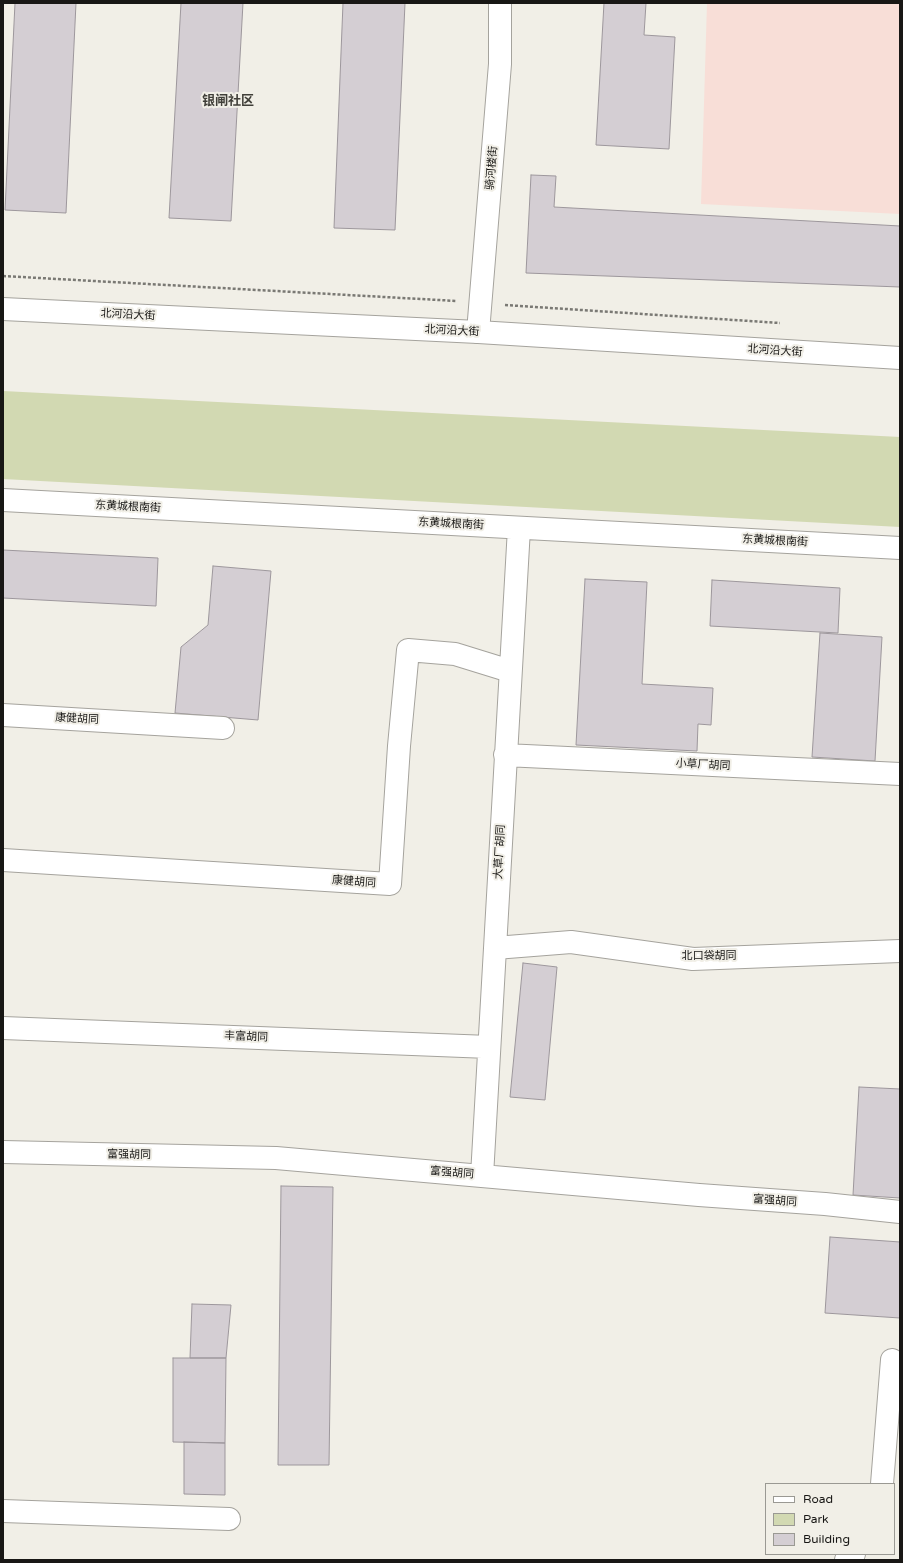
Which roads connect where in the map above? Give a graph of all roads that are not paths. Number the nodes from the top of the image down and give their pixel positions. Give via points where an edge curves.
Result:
1 (500, 3) edge
2 (3, 309) edge
3 (478, 332) junction
4 (900, 358) edge
5 (3, 500) edge
6 (519, 528) junction
7 (900, 548) edge
8 (510, 671) junction
9 (3, 715) edge
10 (223, 728) dead end
11 (505, 756) junction
12 (900, 774) edge
13 (3, 860) edge
14 (495, 948) junction
15 (900, 950) edge
16 (3, 1028) edge
17 (489, 1046) junction
18 (3, 1152) edge
19 (482, 1176) junction
20 (900, 1212) edge
21 (892, 1360) dead end
22 (888, 1478) edge
23 (3, 1511) edge
24 (229, 1520) dead end

1 - 3 street, 骑河楼街 via 500,64
2 - 3 street, 北河沿大街
3 - 4 street, 北河沿大街
5 - 6 street, 东黄城根南街
6 - 7 street, 东黄城根南街
6 - 8 street, 大草厂胡同
8 - 11 street, 大草厂胡同
8 - 13 street, 康健胡同 via 455,654 408,650 390,884
9 - 10 street, 康健胡同
11 - 12 street, 小草厂胡同
11 - 14 street, 大草厂胡同
14 - 15 street, 北口袋胡同 via 571,942 693,958
14 - 17 street, 大草厂胡同
16 - 17 street, 丰富胡同
17 - 19 street, 大草厂胡同
18 - 19 street, 富强胡同 via 276,1158
19 - 20 street, 富强胡同
21 - 22 street
23 - 24 street

